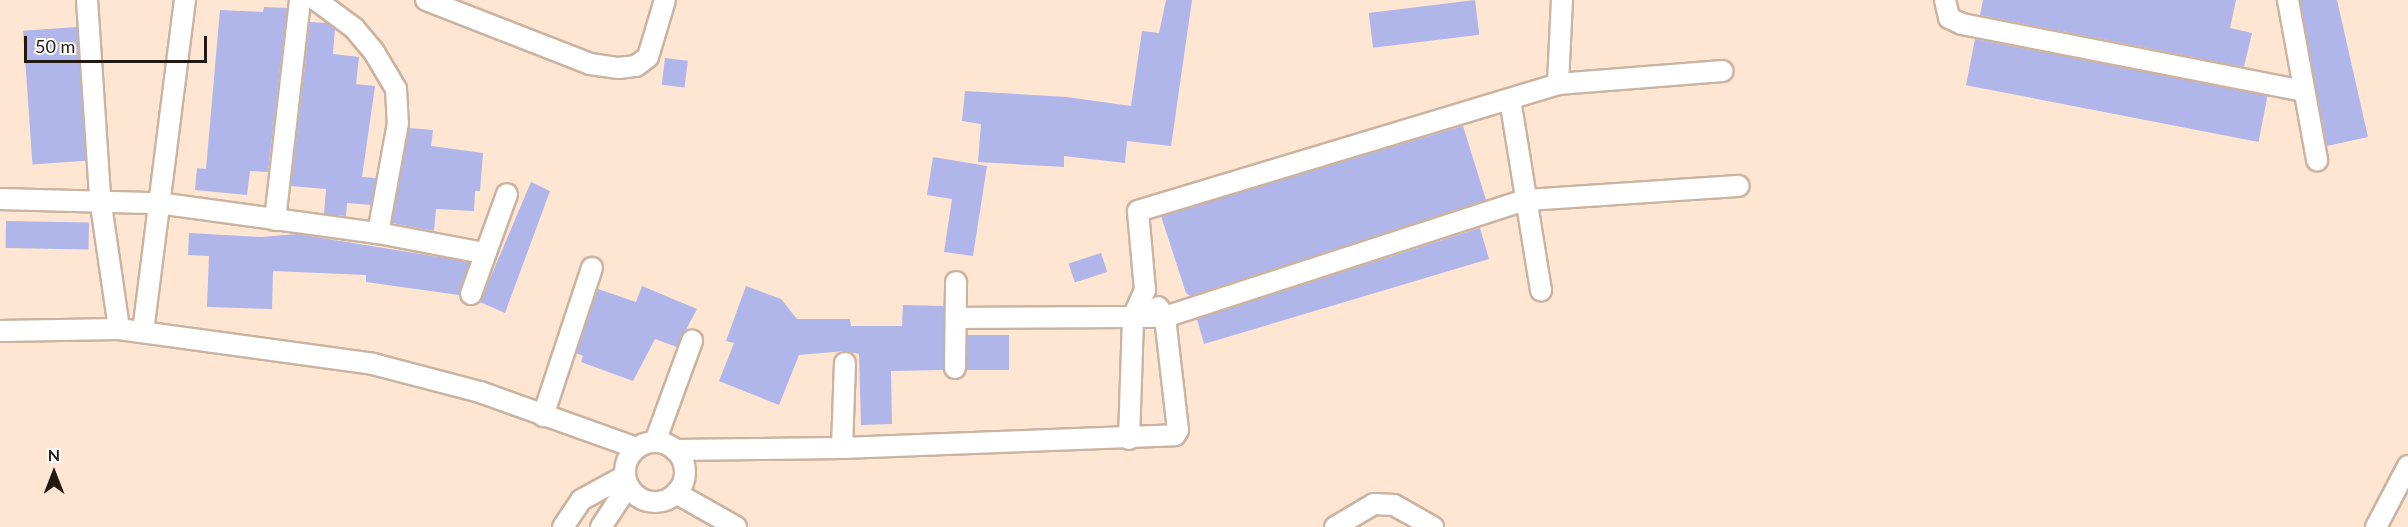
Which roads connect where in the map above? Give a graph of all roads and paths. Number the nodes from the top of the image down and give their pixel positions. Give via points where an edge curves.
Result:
1 (87, 0) edge
2 (185, 0) edge
3 (300, 0) edge
4 (316, 0) edge
5 (426, 0) edge
6 (664, 0) edge
7 (1562, 0) edge
8 (1945, 0) edge
9 (2288, 0) edge
10 (1722, 71) dead end
11 (1558, 84) junction
12 (2302, 92) junction
13 (1510, 99) junction
14 (2317, 160) dead end
15 (1739, 186) dead end
16 (507, 194) dead end
17 (100, 198) junction
18 (0, 199) edge
19 (1526, 200) junction
20 (158, 203) junction
21 (275, 220) junction
22 (378, 233) junction
23 (484, 253) junction
24 (591, 268) dead end
25 (956, 282) dead end
26 (1145, 290) junction
27 (1541, 291) dead end
28 (471, 294) dead end
29 (1133, 317) junction
30 (1166, 317) junction
31 (956, 318) junction
32 (118, 329) junction
33 (0, 331) edge
34 (143, 332) junction
35 (692, 341) dead end
36 (845, 363) dead end
37 (955, 368) dead end
38 (543, 416) junction
39 (1129, 439) junction
40 (655, 442) junction
41 (636, 448) junction
42 (842, 448) junction
43 (675, 450) junction
44 (2408, 466) edge
45 (626, 481) junction
46 (676, 493) junction
47 (562, 527) edge
48 (601, 527) edge
49 (736, 527) edge
50 (1335, 527) edge
51 (1433, 527) edge
52 (2376, 527) edge

1 - 17 street
2 - 20 street
3 - 21 street
4 - 22 street via 354,28 374,51 396,89 398,123
5 - 6 street via 590,64 619,68 636,66 648,57
7 - 11 street
8 - 12 street via 1949,18 1962,24
9 - 12 street
10 - 11 street
11 - 13 street
12 - 14 street
13 - 19 street
13 - 26 street via 1138,211
15 - 19 street
16 - 23 street
17 - 18 street
17 - 20 street
17 - 32 street
19 - 27 street
19 - 30 street
20 - 21 street
20 - 34 street
21 - 22 street
22 - 23 street
23 - 28 street
24 - 38 street
25 - 31 street
26 - 29 street
26 - 30 street
29 - 30 street
29 - 31 street
29 - 39 street
30 - 39 street via 1178,430 1169,437
31 - 37 street
32 - 33 street
32 - 34 street
34 - 38 street via 426,375
35 - 40 street
36 - 42 street
38 - 41 street
39 - 42 street
40 - 41 street
40 - 43 street
41 - 45 street via 629,456
42 - 43 street
43 - 46 street via 684,467
44 - 52 street
45 - 46 street via 643,500 654,502
45 - 47 street via 581,500
45 - 48 street
46 - 49 street
50 - 51 street via 1374,504 1394,505

